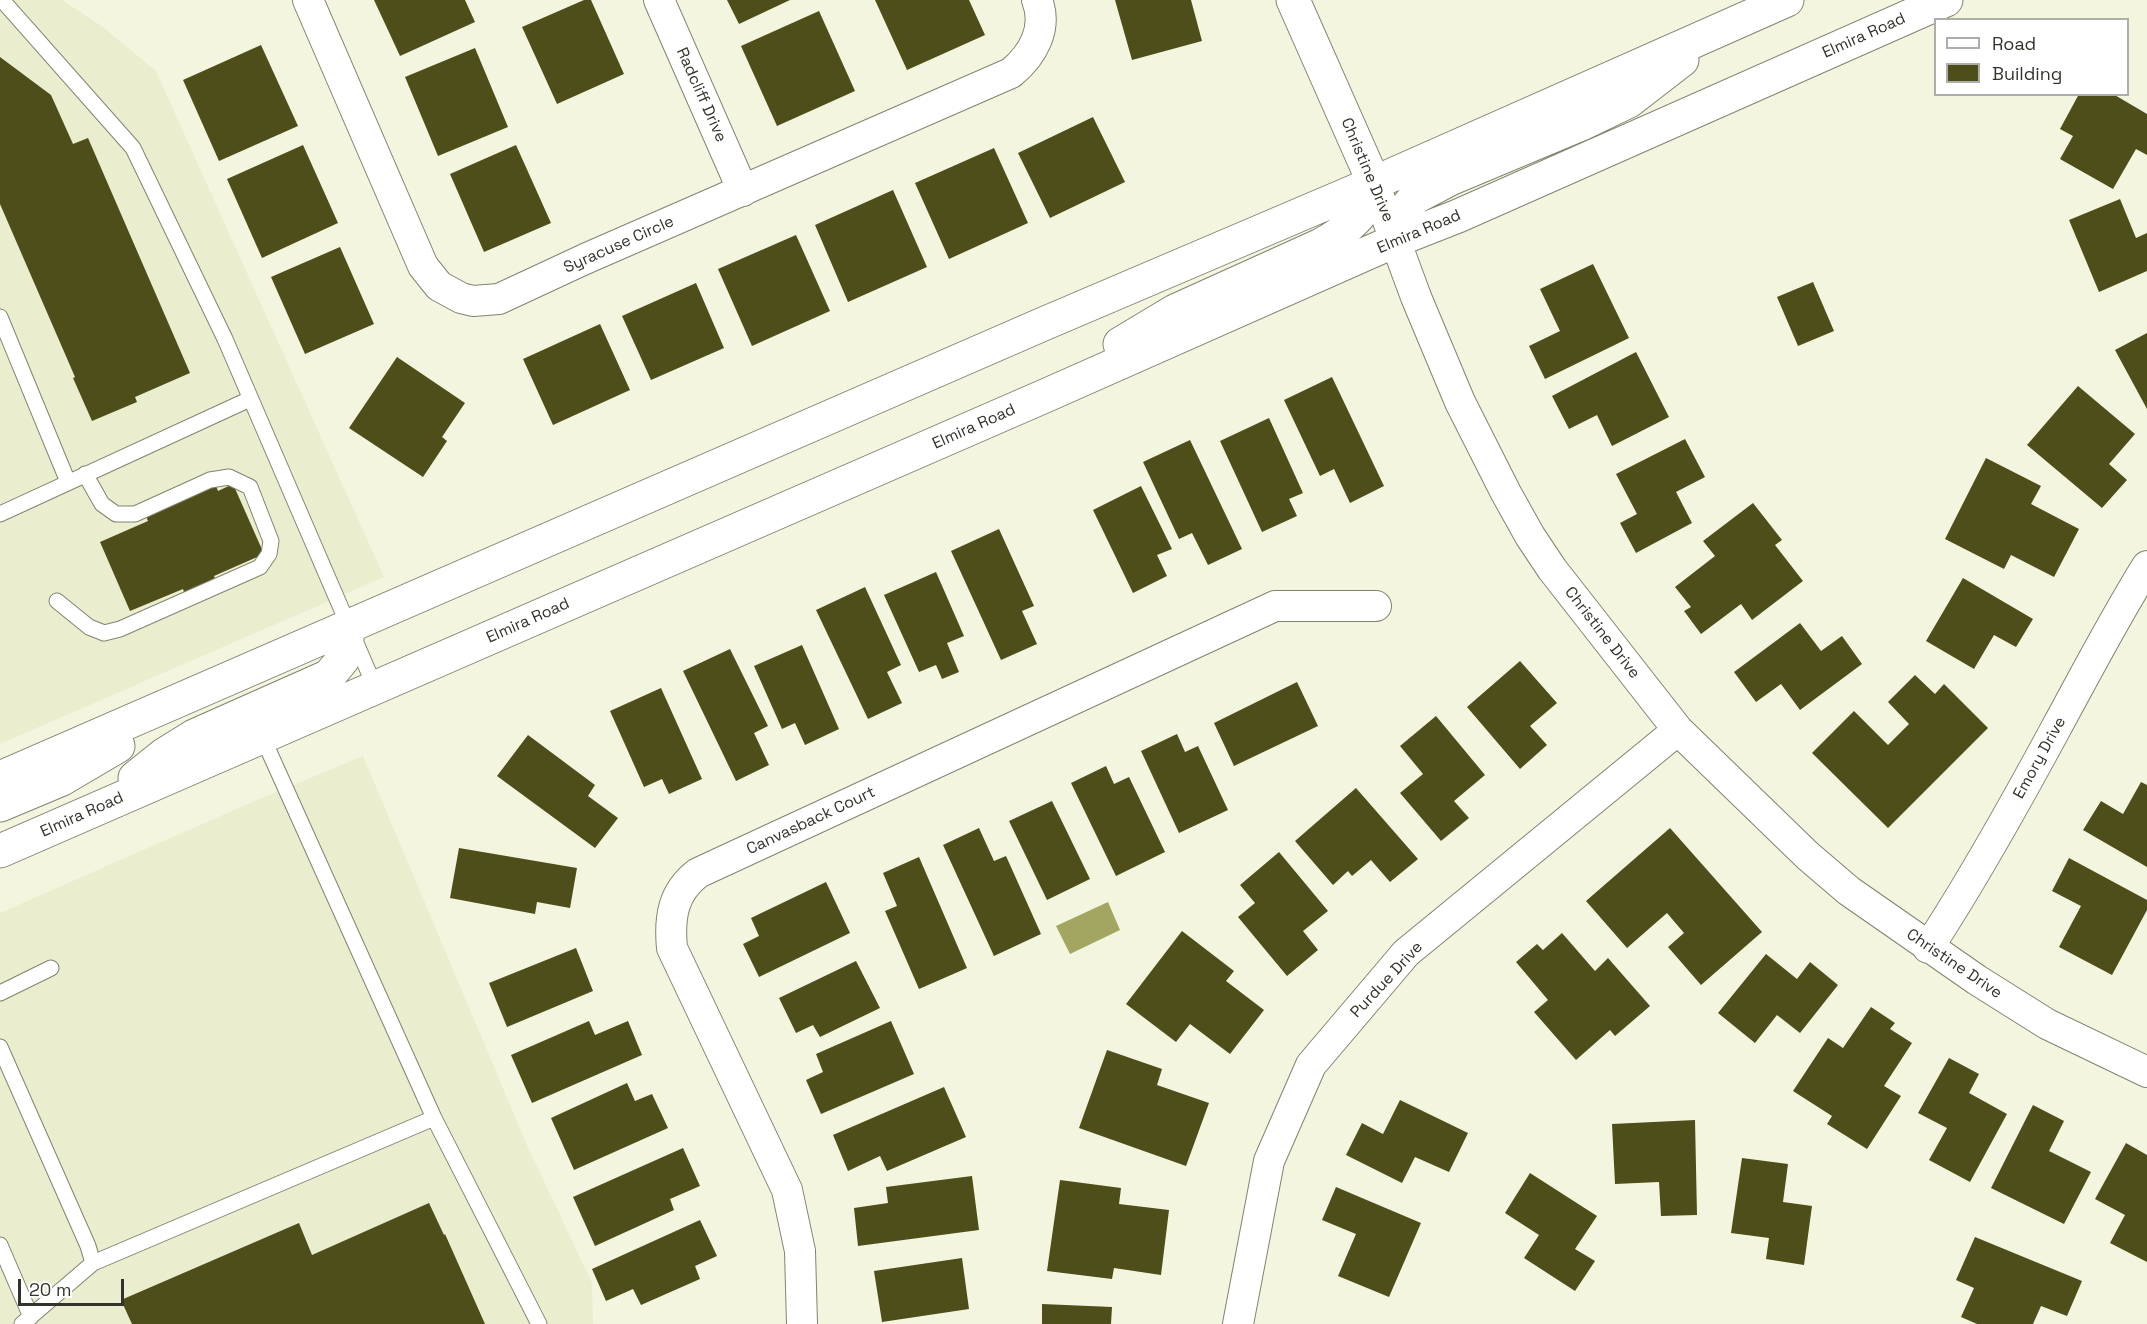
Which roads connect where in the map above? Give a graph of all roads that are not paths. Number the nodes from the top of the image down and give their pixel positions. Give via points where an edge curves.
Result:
1 (2, 0) edge
2 (308, 0) edge
3 (659, 0) edge
4 (1037, 0) edge
5 (1293, 0) edge
6 (1787, 0) edge
7 (1946, 0) edge
8 (1732, 24) junction
9 (1374, 183) junction
10 (743, 190) junction
11 (1397, 240) junction
12 (0, 317) edge
13 (1047, 395) junction
14 (250, 399) junction
15 (85, 474) junction
16 (68, 482) junction
17 (0, 514) edge
18 (2147, 566) edge
19 (57, 601) dead end
20 (1376, 606) dead end
21 (350, 627) junction
22 (375, 687) junction
23 (202, 690) junction
24 (1678, 730) junction
25 (262, 736) junction
26 (0, 778) edge
27 (0, 805) edge
28 (74, 819) junction
29 (0, 851) edge
30 (1928, 948) junction
31 (51, 968) dead end
32 (0, 993) edge
33 (0, 1047) edge
34 (2147, 1072) edge
35 (434, 1118) junction
36 (0, 1245) edge
37 (93, 1263) junction
38 (26, 1320) edge
39 (539, 1324) edge
40 (802, 1324) edge
41 (1238, 1324) edge

1 - 14 lane via 133,148
2 - 10 street, Syracuse Circle via 423,266 439,286 461,298 473,302 499,300
3 - 10 street, Radcliff Drive
4 - 10 street, Syracuse Circle via 1041,23 1037,41 1026,60 1011,73
5 - 9 main road, Christine Drive
6 - 8 main road
7 - 11 main road, Elmira Road
8 - 9 main road
8 - 11 main road via 1629,101 1414,198 1404,211
9 - 11 street, Christine Drive
9 - 13 main road via 1372,197 1342,233 1175,311
9 - 21 main road
11 - 13 main road, Elmira Road
11 - 24 street, Christine Drive via 1460,402 1530,536
12 - 16 lane
13 - 22 main road, Elmira Road
14 - 15 lane
14 - 21 lane
15 - 16 lane
15 - 19 lane via 102,504 116,514 135,514 210,480 230,477 250,487 271,541 269,554 260,567 104,633 89,627
16 - 17 lane
18 - 30 street, Emory Drive via 1966,889
20 - 40 street, Canvasback Court via 1275,606 706,869 685,883 673,912 672,948 787,1190 800,1251
21 - 22 lane
21 - 23 main road
21 - 28 main road via 343,659 329,676 194,736
22 - 25 main road, Elmira Road
23 - 26 main road
23 - 27 main road via 110,751 62,778
24 - 30 street, Christine Drive via 1808,856
24 - 41 street, Purdue Drive via 1406,953 1311,1065 1269,1161
25 - 28 main road, Elmira Road
25 - 35 lane
28 - 29 main road, Elmira Road
30 - 34 street, Christine Drive via 2047,1024
31 - 32 lane
33 - 37 lane
35 - 37 lane
35 - 39 lane
36 - 38 lane
37 - 38 lane

